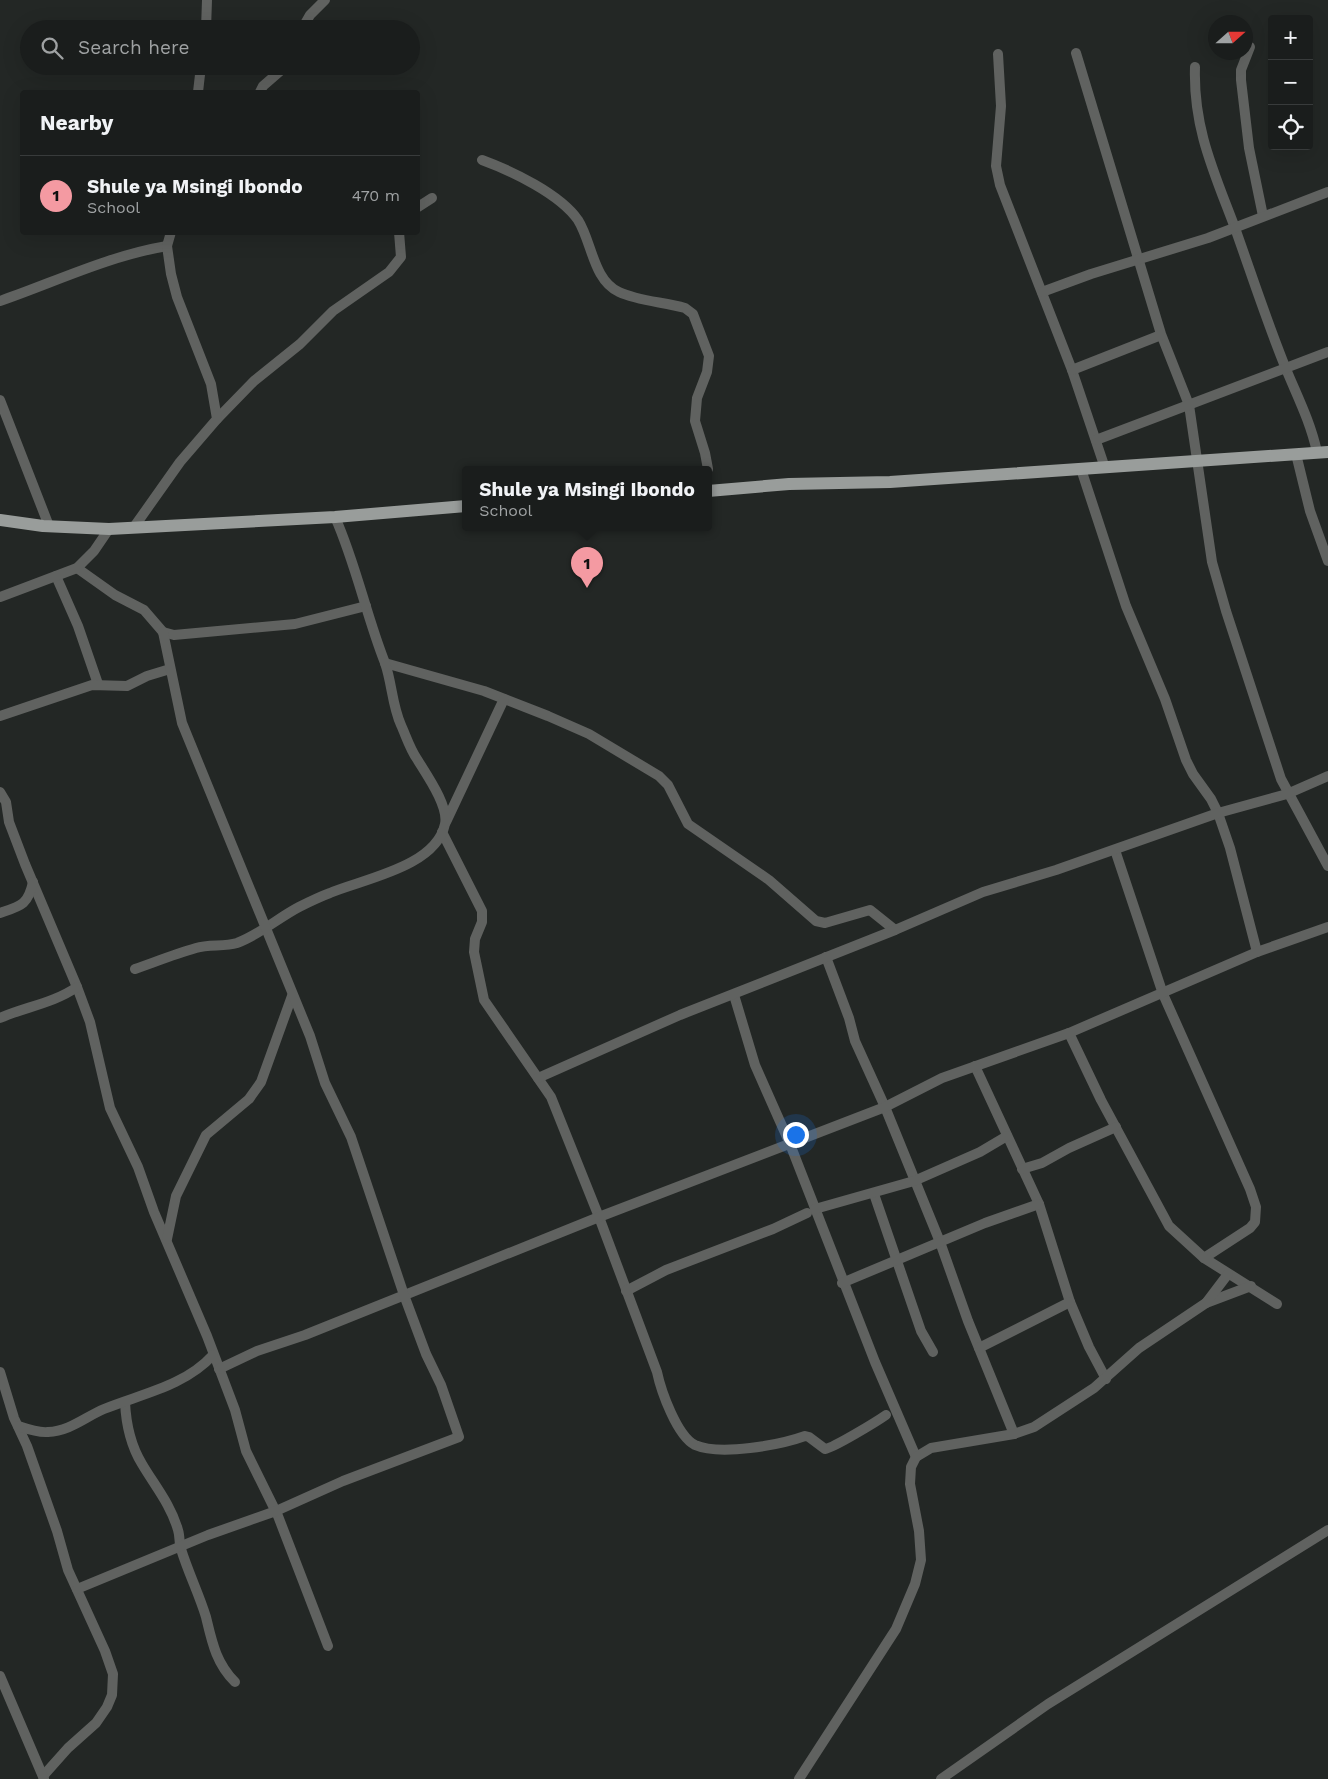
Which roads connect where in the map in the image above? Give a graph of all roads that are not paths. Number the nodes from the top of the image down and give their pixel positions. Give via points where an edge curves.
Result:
1 (207, 0) edge
2 (325, 0) edge
3 (206, 20) edge
4 (307, 20) edge
5 (1076, 53) dead end
6 (998, 54) dead end
7 (1245, 60) edge
8 (1195, 67) dead end
9 (200, 75) edge
10 (276, 75) edge
11 (198, 90) edge
12 (261, 90) edge
13 (482, 160) dead end
14 (1328, 192) edge
15 (432, 198) dead end
16 (420, 205) edge
17 (1263, 216) junction
18 (1235, 228) junction
19 (170, 235) edge
20 (399, 235) edge
21 (166, 246) junction
22 (1137, 259) junction
23 (1042, 292) junction
24 (0, 301) edge
25 (1161, 336) junction
26 (1328, 352) edge
27 (1286, 369) junction
28 (1072, 370) junction
29 (0, 400) edge
30 (1189, 405) junction
31 (217, 419) junction
32 (1096, 440) junction
33 (1322, 452) edge
34 (1296, 454) junction
35 (1198, 461) junction
36 (707, 466) edge
37 (1105, 468) junction
38 (1080, 470) junction
39 (712, 491) edge
40 (462, 506) edge
41 (335, 516) junction
42 (0, 520) edge
43 (49, 526) junction
44 (134, 527) junction
45 (109, 529) junction
46 (1328, 561) edge
47 (77, 568) junction
48 (56, 576) junction
49 (0, 597) edge
50 (366, 606) junction
51 (162, 632) junction
52 (385, 663) junction
53 (170, 669) junction
54 (98, 684) junction
55 (504, 699) junction
56 (0, 716) edge
57 (1328, 776) edge
58 (0, 792) edge
59 (1287, 794) junction
60 (1218, 813) junction
61 (4, 814) edge
62 (444, 827) junction
63 (1115, 850) junction
64 (1328, 866) edge
65 (33, 882) junction
66 (0, 913) edge
67 (265, 927) junction
68 (1328, 927) edge
69 (895, 930) junction
70 (1257, 952) junction
71 (826, 957) junction
72 (135, 969) dead end
73 (77, 987) junction
74 (1163, 994) junction
75 (734, 995) junction
76 (292, 996) junction
77 (0, 1018) edge
78 (1069, 1033) junction
79 (975, 1066) junction
80 (538, 1078) junction
81 (885, 1107) junction
82 (1116, 1128) junction
83 (1007, 1136) junction
84 (790, 1144) junction
85 (1022, 1169) junction
86 (914, 1181) junction
87 (874, 1194) junction
88 (1039, 1204) junction
89 (811, 1211) junction
90 (599, 1217) junction
91 (166, 1239) junction
92 (940, 1242) junction
93 (1204, 1258) junction
94 (897, 1260) junction
95 (1228, 1274) junction
96 (842, 1283) junction
97 (1251, 1286) junction
98 (626, 1291) junction
99 (404, 1295) junction
100 (1070, 1302) junction
101 (1206, 1303) junction
102 (1277, 1304) dead end
103 (978, 1348) junction
104 (933, 1352) dead end
105 (213, 1355) junction
106 (219, 1369) junction
107 (0, 1372) edge
108 (1106, 1379) junction
109 (4, 1400) edge
110 (124, 1402) junction
111 (886, 1415) dead end
112 (18, 1426) junction
113 (1014, 1434) junction
114 (916, 1457) junction
115 (276, 1511) junction
116 (1328, 1530) edge
117 (181, 1548) junction
118 (77, 1589) junction
119 (328, 1646) dead end
120 (0, 1676) edge
121 (235, 1682) dead end
122 (44, 1778) edge
123 (799, 1779) edge
124 (941, 1779) edge

1 - 3 street
2 - 4 street
5 - 22 street
6 - 23 street via 1001,106 996,166 1006,203
7 - 17 street via 1241,80 1249,148
8 - 18 street via 1195,102 1200,130
9 - 11 street
10 - 12 street
13 - 36 street via 530,184 569,209 586,236 600,271 618,292 673,304 693,314 708,356 697,398 696,421
14 - 17 street
15 - 16 street
17 - 18 street
18 - 22 street
18 - 27 street
19 - 21 street
20 - 31 street via 401,257 389,272 333,311
21 - 24 street via 81,270
21 - 31 street via 177,297 211,384
22 - 23 street
22 - 25 street
23 - 28 street
25 - 28 street
25 - 30 street
26 - 27 street
27 - 30 street
27 - 33 street
28 - 32 street
29 - 43 street
30 - 32 street
30 - 35 street
31 - 44 street via 180,462
32 - 37 street
33 - 34 main road
34 - 35 main road
34 - 46 street via 1310,511
35 - 37 main road
35 - 59 street via 1212,562
37 - 38 main road
38 - 39 main road
38 - 60 street via 1126,606 1165,699 1186,760
40 - 41 main road
41 - 44 main road
41 - 50 street
42 - 43 main road
43 - 45 main road
44 - 45 main road
45 - 47 street
47 - 48 street
47 - 51 street via 115,595 144,610
48 - 49 street
48 - 54 street
50 - 51 street via 295,624 180,635
50 - 52 street via 377,648
51 - 53 street
52 - 55 street
52 - 62 street via 396,713 416,759 434,786
53 - 54 street via 127,686
53 - 67 street via 182,723
54 - 56 street
55 - 62 street
55 - 69 street via 589,734 659,776 668,785 688,824 769,880 816,921 834,921 866,909
57 - 59 street
58 - 61 street
59 - 60 street
59 - 64 street
60 - 63 street
60 - 70 street via 1233,856
61 - 65 street
62 - 67 street via 431,846 410,862 366,882 331,892
62 - 80 street via 482,911 474,952 484,1000
63 - 69 street via 984,892
63 - 74 street
65 - 66 street via 26,902
65 - 73 street
67 - 72 street via 235,944 198,947
67 - 76 street
68 - 70 street
69 - 71 street
70 - 74 street
71 - 75 street
71 - 81 street via 855,1041
73 - 77 street via 52,1000
73 - 91 street via 90,1022 110,1108 138,1167
74 - 78 street
74 - 93 street via 1256,1207 1255,1222 1250,1228
75 - 80 street via 680,1015
75 - 84 street via 755,1065
76 - 91 street via 261,1082 249,1099 206,1135 176,1196
76 - 99 street via 310,1036 325,1083 351,1137
78 - 79 street
78 - 82 street
79 - 81 street via 942,1078
79 - 83 street
80 - 90 street via 551,1098
81 - 84 street
81 - 86 street
82 - 85 street
82 - 93 street via 1169,1226
83 - 85 street
83 - 86 street via 980,1152
84 - 89 street
84 - 90 street
85 - 88 street
86 - 87 street
86 - 92 street
87 - 89 street
87 - 94 street
88 - 92 street
88 - 100 street
89 - 96 street
89 - 98 street via 773,1230 666,1270
90 - 98 street
90 - 99 street
91 - 105 street
92 - 94 street
92 - 103 street
93 - 95 street
94 - 96 street
94 - 104 street via 921,1331
95 - 97 street
95 - 101 street
96 - 114 street
97 - 101 street
97 - 102 street
98 - 111 street via 671,1411 679,1429 694,1445 709,1449 774,1446 809,1436 825,1449
99 - 106 street via 305,1335 257,1350
99 - 115 street via 459,1437 343,1481
100 - 103 street
100 - 108 street
101 - 108 street via 1139,1348
103 - 113 street
105 - 106 street
105 - 110 street via 179,1381
106 - 115 street via 246,1451
107 - 109 street
108 - 113 street via 1034,1427
109 - 112 street
110 - 112 street via 65,1429 48,1432
110 - 117 street via 130,1437 142,1464 166,1502
112 - 118 street
113 - 114 street via 931,1448
114 - 123 street via 910,1484 921,1560 915,1584 896,1629
115 - 117 street
115 - 119 street
116 - 124 street via 1048,1704
117 - 118 street
117 - 121 street via 214,1650 224,1670
118 - 122 street via 113,1674 112,1695 96,1723 68,1748
120 - 122 street

